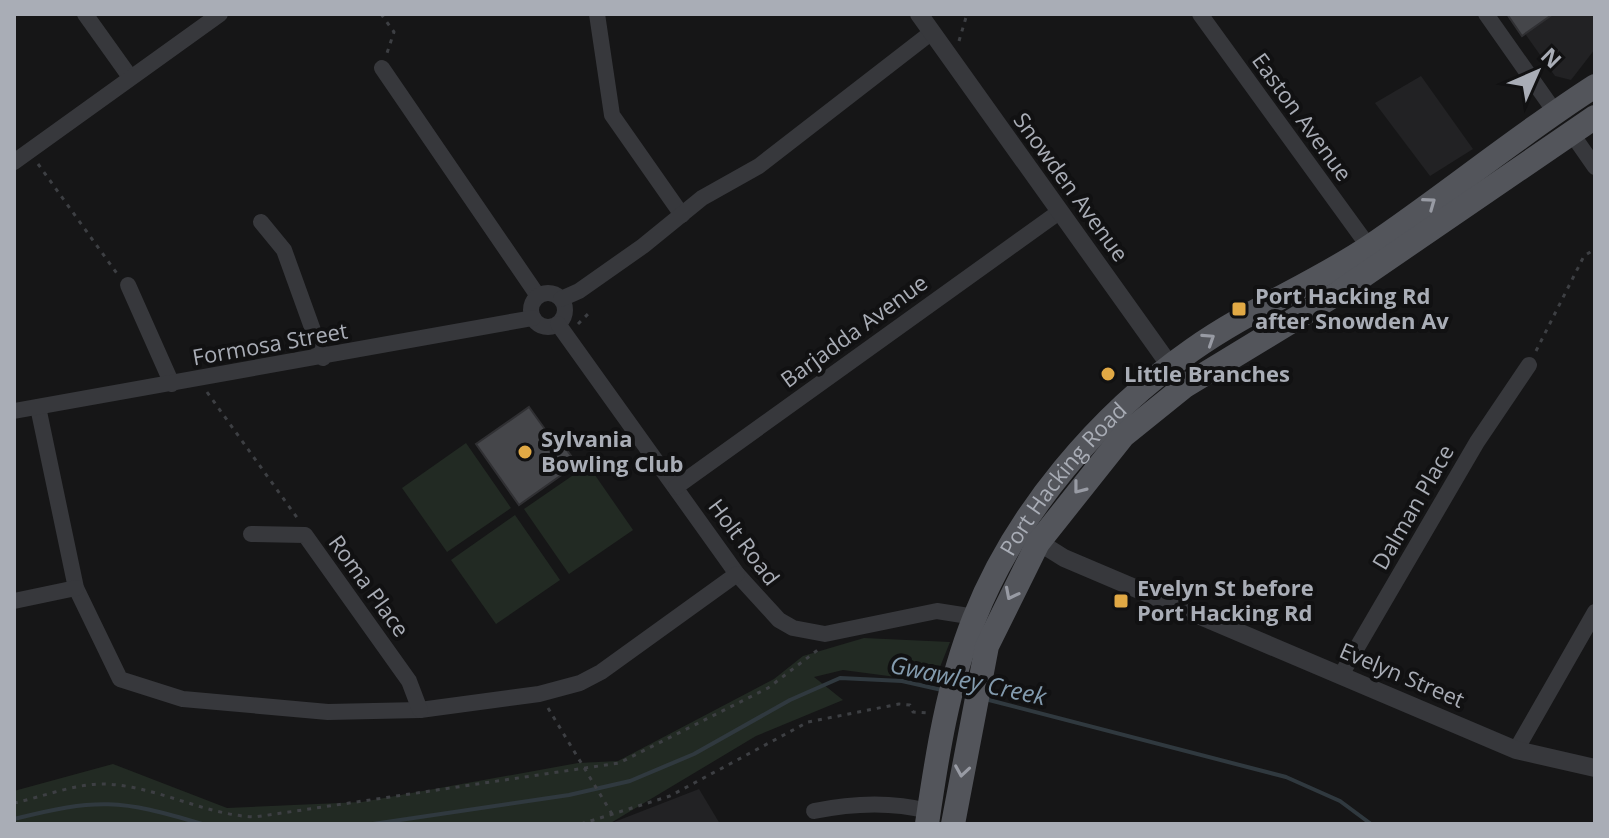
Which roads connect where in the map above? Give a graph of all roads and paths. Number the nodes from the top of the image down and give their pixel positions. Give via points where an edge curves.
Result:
1 (85, 14) edge
2 (220, 14) edge
3 (381, 14) edge
4 (597, 14) edge
5 (919, 14) edge
6 (967, 14) edge
7 (1200, 14) edge
8 (1486, 14) edge
9 (932, 32) junction
10 (951, 59) junction
11 (382, 68) joint
12 (130, 77) junction
13 (1595, 86) edge
14 (1595, 103) edge
15 (1555, 112) junction
16 (1595, 117) edge
17 (1572, 134) junction
18 (29, 151) junction
19 (14, 162) edge
20 (1595, 167) edge
21 (1505, 182) junction
22 (1059, 212) junction
23 (682, 215) junction
24 (261, 222) dead end
25 (1369, 247) junction
26 (1595, 249) edge
27 (128, 285) joint
28 (538, 296) junction
29 (561, 299) junction
30 (533, 318) junction
31 (558, 324) junction
32 (323, 358) junction
33 (1529, 365) joint
34 (1170, 366) junction
35 (198, 379) junction
36 (172, 384) junction
37 (1185, 386) junction
38 (38, 407) junction
39 (14, 411) edge
40 (676, 487) junction
41 (251, 534) dead end
42 (305, 535) junction
43 (1030, 536) junction
44 (737, 574) junction
45 (76, 588) junction
46 (14, 601) edge
47 (1595, 612) edge
48 (975, 617) junction
49 (837, 633) junction
50 (970, 665) junction
51 (1341, 675) junction
52 (539, 694) junction
53 (420, 710) junction
54 (937, 713) junction
55 (1516, 750) junction
56 (587, 768) junction
57 (1595, 768) edge
58 (14, 803) edge
59 (814, 811) dead end
60 (612, 814) junction
61 (928, 818) edge
62 (581, 824) edge
63 (953, 824) edge

1 - 12 street
2 - 12 street
3 - 11 path via 394,32
4 - 23 street via 612,115
5 - 9 street, Snowden Avenue
6 - 10 path
7 - 25 street, Easton Avenue
8 - 15 street
9 - 10 street, Snowden Avenue
9 - 23 street via 759,166
10 - 22 street, Snowden Avenue
11 - 28 street
12 - 18 street
13 - 15 main road, Port Hacking Road
14 - 15 main road via 1577,117
15 - 21 main road via 1557,126 1551,137 1520,161
25 -> 15 main road, Port Hacking Road
16 - 17 main road, Port Hacking Road
17 - 20 street
17 - 21 main road, Port Hacking Road
18 - 19 street
18 - 27 path
21 - 37 main road, Port Hacking Road
22 - 34 street, Snowden Avenue
22 - 40 street, Barjadda Avenue
23 - 29 street
24 - 32 street via 284,250
34 -> 25 main road, Port Hacking Road via 1237,321
26 - 33 path via 1584,256
27 - 36 street
28 - 29 street via 548,293
28 - 30 street via 532,303
29 - 31 street via 565,312
30 - 31 street via 544,327
30 - 32 street, Formosa Street
31 - 40 street, Holt Road
32 - 35 street, Formosa Street
33 - 51 street, Dalman Place via 1477,442
34 - 37 street, Snowden Avenue
34 - 43 main road, Port Hacking Road via 1053,480
35 - 36 street, Formosa Street
35 - 42 path
36 - 38 street, Formosa Street
37 -> 43 main road, Port Hacking Road via 1123,436
38 - 39 street, Formosa Street
38 - 45 street
40 - 44 street, Holt Road
41 - 42 street, Roma Place
42 - 53 street, Roma Place via 409,681
43 - 48 main road, Port Hacking Road
43 -> 50 main road, Port Hacking Road via 1002,613
43 - 51 street, Evelyn Street via 1064,558
44 - 49 street, Holt Road via 779,620 811,634
44 - 52 street via 601,672
45 - 46 street
45 - 53 street via 120,679 183,699 328,712
47 - 55 street
48 - 49 street, Holt Road via 937,611
48 - 50 main road, Port Hacking Road
49 - 56 path via 768,688 652,750
50 - 54 main road, Port Hacking Road
50 -> 63 main road, Port Hacking Road via 971,718
51 - 55 street, Evelyn Street
52 - 53 street
52 - 56 path
54 - 60 path via 913,712 910,705 899,704 808,722 670,796
54 - 61 main road, Port Hacking Road
55 - 57 street, Evelyn Street
56 - 58 path via 255,817 103,783
56 - 60 path
59 - 61 street via 904,805
60 - 62 path

